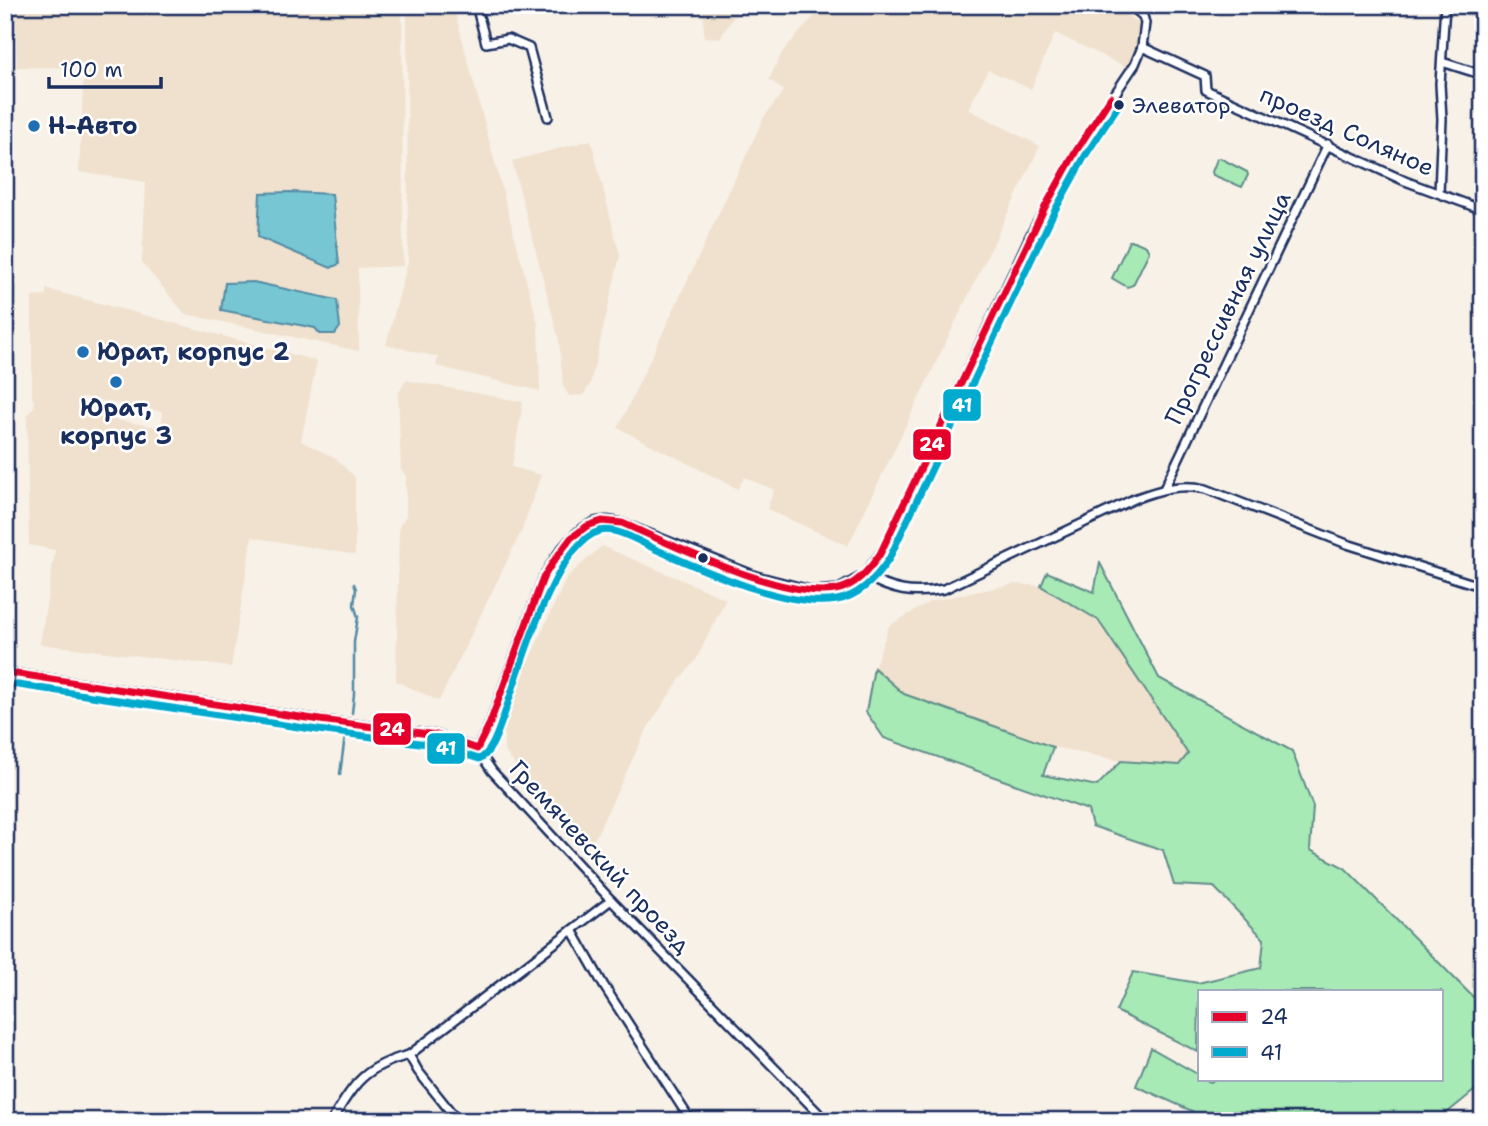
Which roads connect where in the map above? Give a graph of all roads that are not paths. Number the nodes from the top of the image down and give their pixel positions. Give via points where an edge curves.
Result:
1 (476, 5) edge
2 (1130, 5) edge
3 (1445, 5) edge
4 (1142, 47) junction
5 (1442, 62) junction
6 (1483, 75) edge
7 (548, 117) dead end
8 (1328, 144) junction
9 (1439, 193) junction
10 (1483, 210) edge
11 (1164, 489) junction
12 (864, 575) junction
13 (1483, 587) edge
14 (5, 672) edge
15 (477, 749) junction
16 (611, 900) junction
17 (572, 930) junction
18 (409, 1055) junction
19 (332, 1121) edge
20 (458, 1121) edge
21 (691, 1121) edge
22 (826, 1121) edge

1 - 7 street via 486,43 508,39 529,48
2 - 4 street via 1145,23
3 - 5 street
4 - 8 street, проезд Соляное via 1205,76 1206,90
4 - 12 street via 1031,234 894,528
5 - 6 street
5 - 9 street
8 - 9 street, проезд Соляное
8 - 11 street, Прогрессивная улица
9 - 10 street, проезд Соляное
11 - 12 street via 943,589 909,592
11 - 13 street via 1206,489 1360,548
12 - 15 street via 839,589 798,588 755,576 622,523 596,522 570,540 543,578
14 - 15 street, Гремячевский проезд via 437,735
15 - 16 street, Гремячевский проезд
16 - 17 street
16 - 22 street, Гремячевский проезд
17 - 18 street
17 - 21 street
18 - 19 street via 362,1076 349,1089
18 - 20 street

